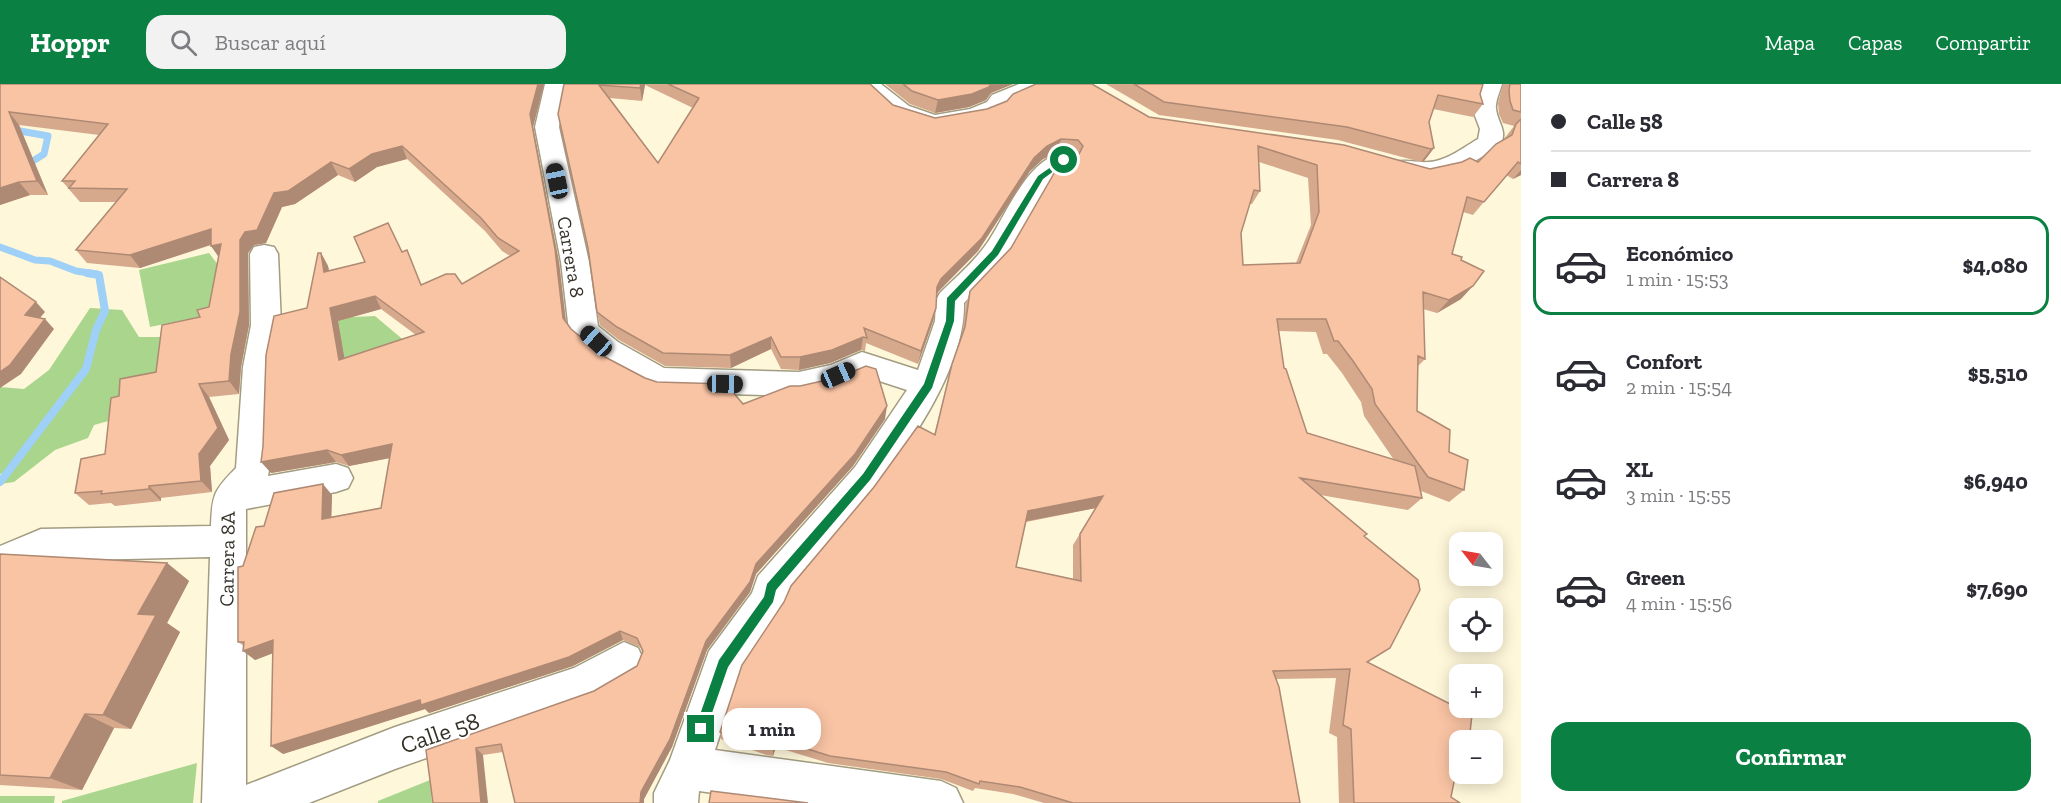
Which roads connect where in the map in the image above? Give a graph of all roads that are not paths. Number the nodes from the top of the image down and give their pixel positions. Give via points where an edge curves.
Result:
1 (556, 84) edge
2 (867, 84) edge
3 (1038, 84) edge
4 (1491, 84) edge
5 (954, 98) edge
6 (933, 122) junction
7 (1064, 160) dead end
8 (1382, 161) edge
9 (264, 254) dead end
10 (928, 385) junction
11 (336, 478) dead end
12 (229, 498) junction
13 (227, 541) junction
14 (0, 562) edge
15 (624, 661) dead end
16 (682, 785) edge
17 (224, 803) edge
18 (255, 803) edge
19 (941, 803) edge

1 - 10 street, Carrera 8 via 547,127 575,262 584,331 607,350 659,380 799,384 838,375 862,364
2 - 6 street via 901,111
3 - 6 street via 975,115
4 - 8 street via 1484,108 1492,129 1490,142 1442,168 1421,172
5 - 6 street
7 - 10 street via 1040,177 995,253 950,300 950,321
9 - 12 street, Carrera 8A via 266,325 258,367 252,474
10 - 16 street via 867,477 771,588 769,599 723,664
11 - 12 street
12 - 13 street, Carrera 8A
13 - 14 street via 41,545
13 - 17 street, Carrera 8A
15 - 18 street, Calle 58 via 583,684 395,748
16 - 19 street

